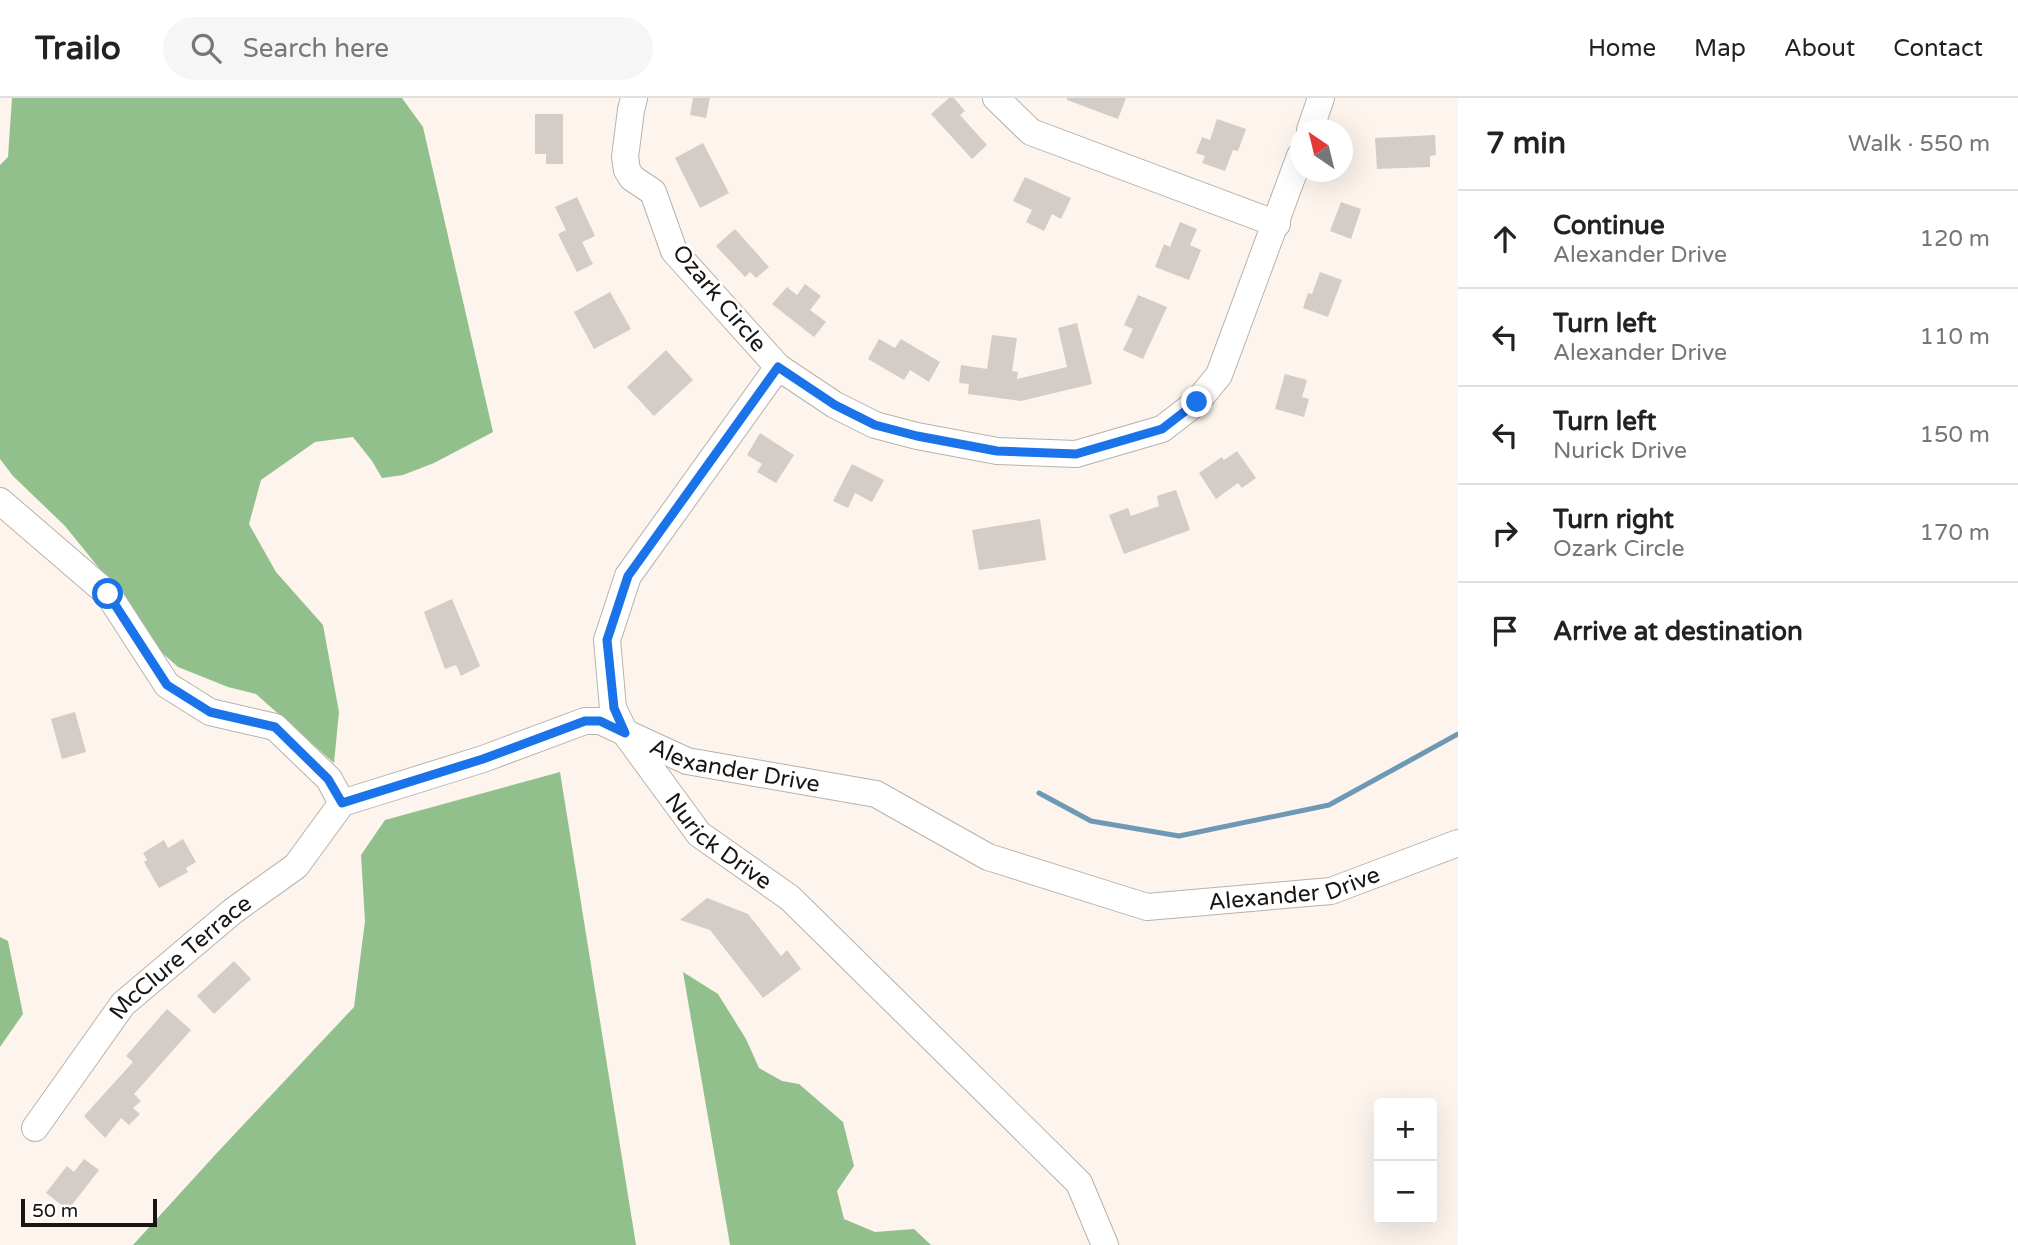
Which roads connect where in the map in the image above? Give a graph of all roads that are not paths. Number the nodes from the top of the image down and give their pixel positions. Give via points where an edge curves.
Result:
1 (634, 98) edge
2 (996, 98) edge
3 (1321, 98) edge
4 (1314, 119) edge
5 (1291, 182) edge
6 (1277, 224) junction
7 (778, 367) junction
8 (0, 500) edge
9 (625, 733) junction
10 (342, 803) junction
11 (1458, 843) edge
12 (35, 1128) dead end
13 (1105, 1245) edge

1 - 7 street, Ozark Circle via 627,170 653,192 674,251
2 - 6 street via 1031,132
3 - 4 street
5 - 6 street, Ozark Circle
6 - 7 street, Ozark Circle via 1219,375 1197,402 1162,429 1076,454 997,451 875,425
7 - 9 street, Nurick Drive via 628,576 607,640 614,708
8 - 10 street via 108,594 167,685 210,712 275,727 328,779
9 - 10 street, Alexander Drive via 600,721 585,721
9 - 11 street, Alexander Drive via 688,761 876,793 988,857 1147,907 1331,891
9 - 13 street, Nurick Drive via 699,834 790,898 1079,1183
10 - 12 street, McClure Terrace via 296,866 233,911 123,1004

